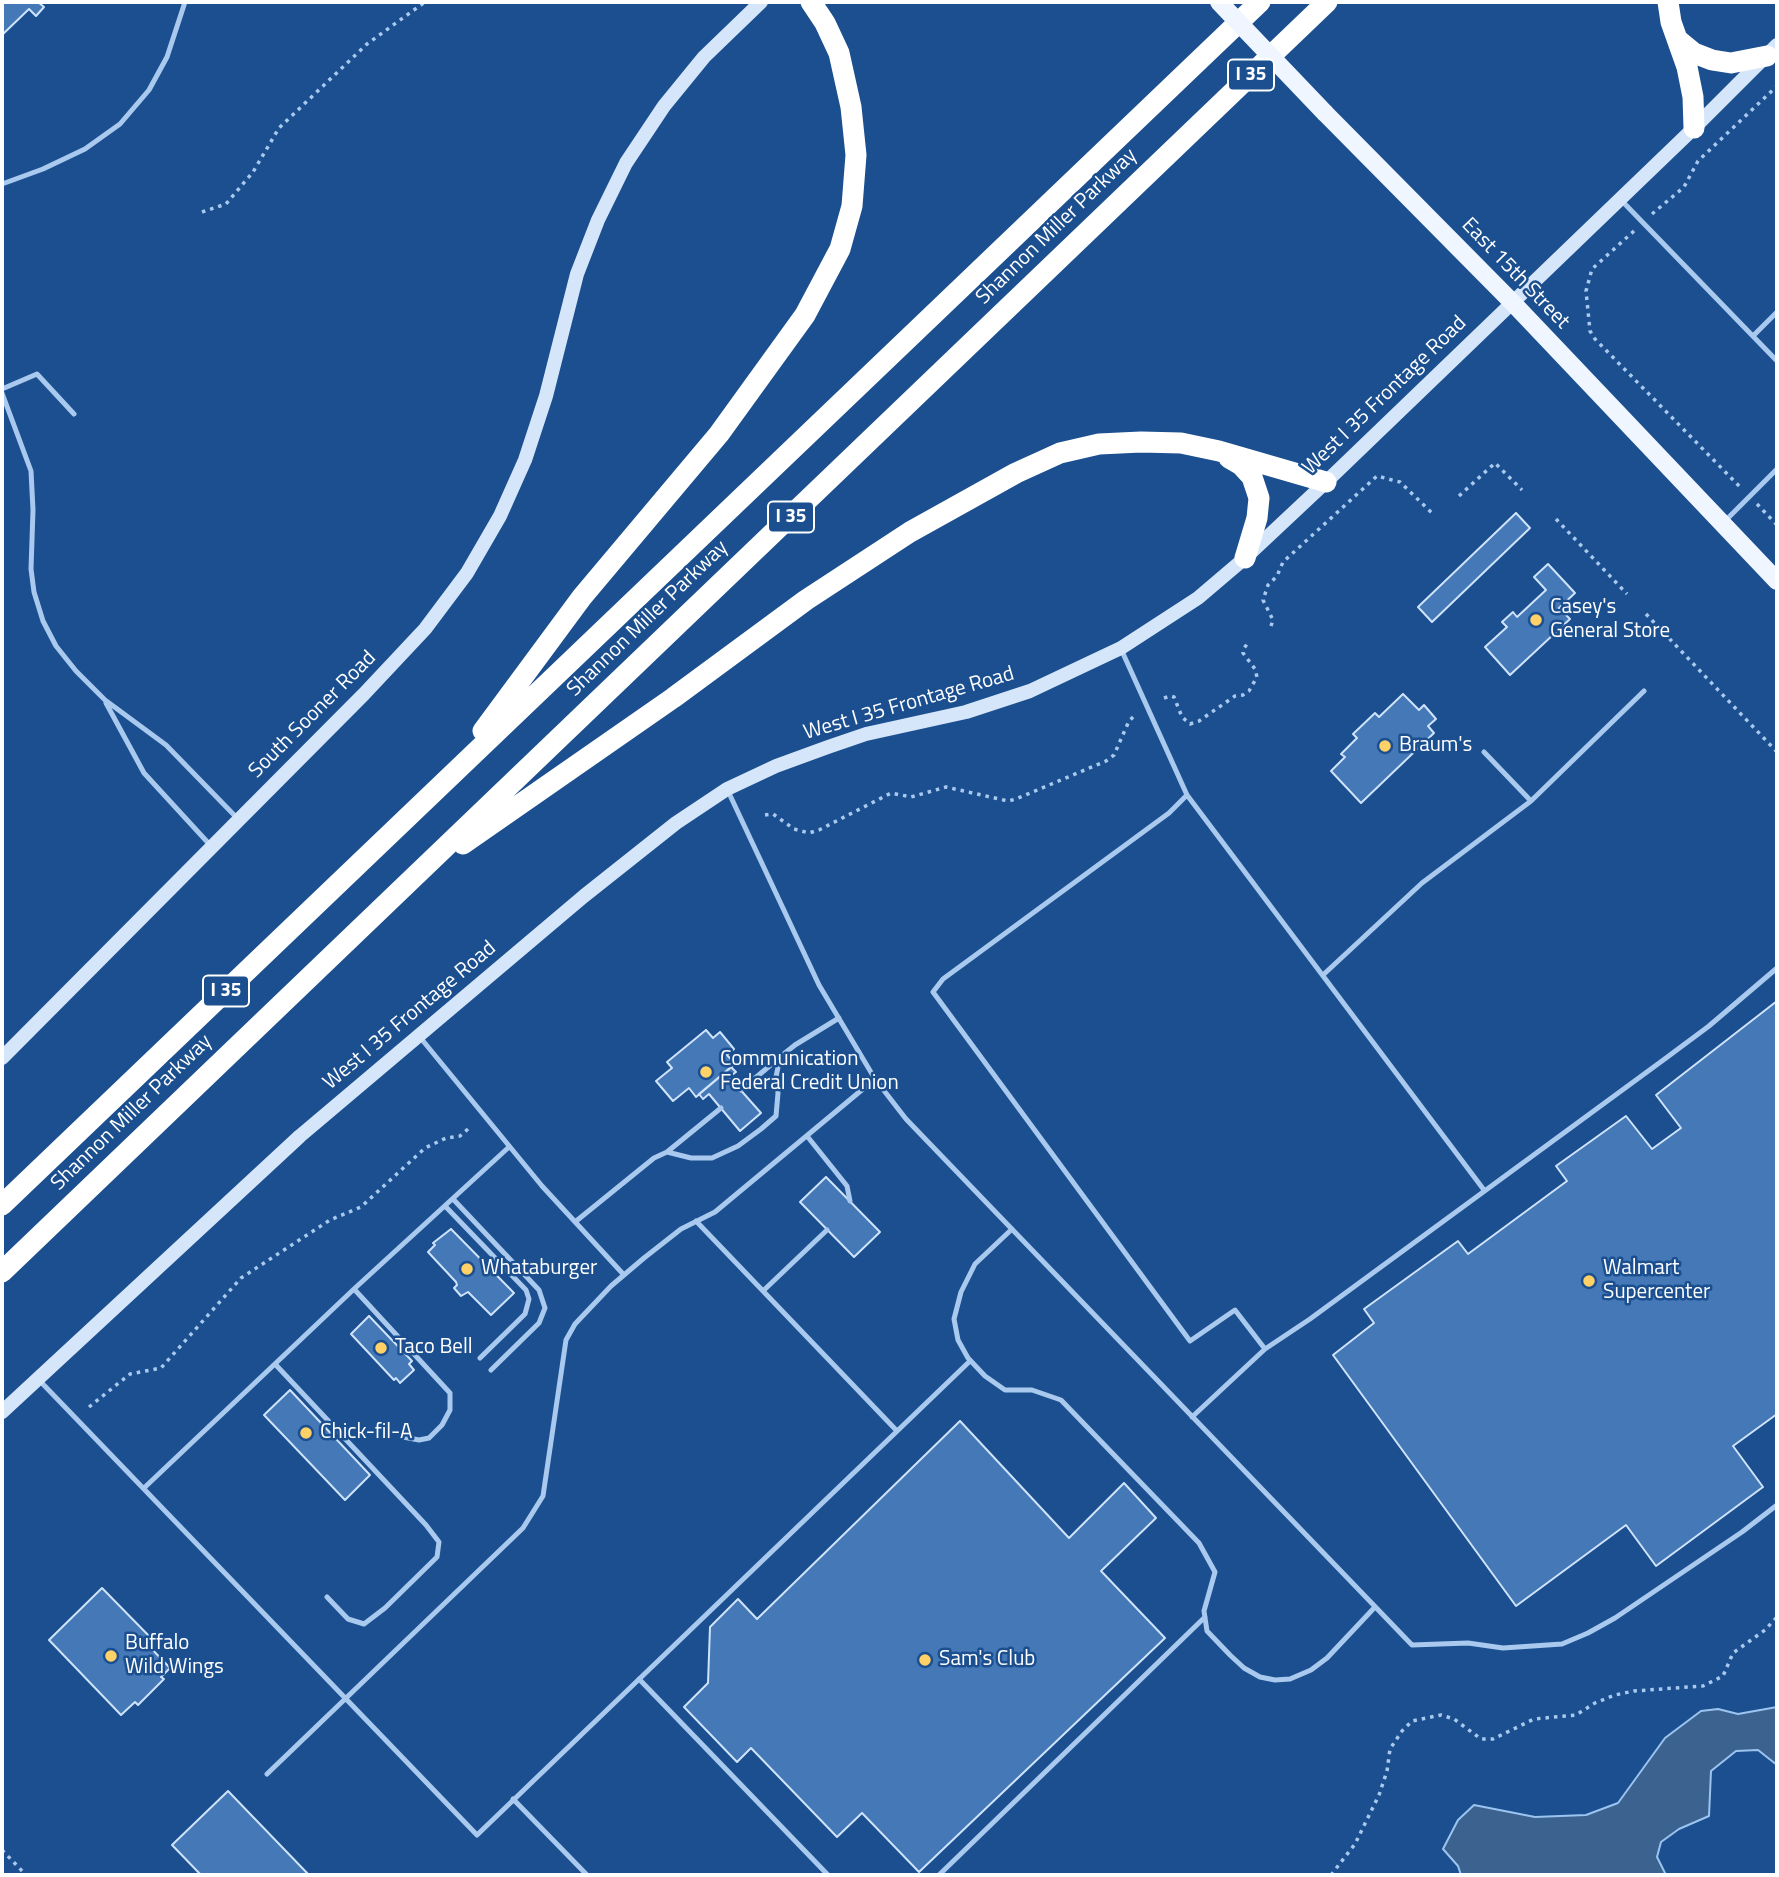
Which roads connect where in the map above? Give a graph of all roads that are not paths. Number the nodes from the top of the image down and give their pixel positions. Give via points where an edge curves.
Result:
1 (185, 2) edge
2 (761, 2) edge
3 (811, 2) edge
4 (1219, 2) edge
5 (1260, 2) edge
6 (1327, 2) edge
7 (1668, 2) edge
8 (1677, 39) junction
9 (1772, 51) edge
10 (1694, 128) junction
11 (2, 184) edge
12 (1620, 199) junction
13 (1512, 302) junction
14 (1777, 312) edge
15 (1753, 336) junction
16 (1777, 361) edge
17 (2, 391) edge
18 (74, 414) dead end
19 (1219, 451) junction
20 (1777, 469) edge
21 (1326, 482) junction
22 (1722, 523) junction
23 (1245, 558) junction
24 (1777, 581) edge
25 (1121, 648) junction
26 (1644, 691) dead end
27 (105, 700) junction
28 (1484, 752) dead end
29 (450, 776) junction
30 (727, 789) junction
31 (1187, 795) junction
32 (1531, 801) junction
33 (238, 820) junction
34 (212, 847) junction
35 (407, 884) junction
36 (1777, 968) edge
37 (1323, 975) junction
38 (839, 1018) junction
39 (419, 1037) junction
40 (2, 1058) edge
41 (780, 1058) junction
42 (875, 1079) junction
43 (741, 1090) dead end
44 (721, 1108) dead end
45 (807, 1136) junction
46 (509, 1147) junction
47 (667, 1152) junction
48 (1484, 1190) junction
49 (453, 1199) junction
50 (850, 1201) dead end
51 (2, 1205) edge
52 (445, 1206) junction
53 (696, 1221) junction
54 (575, 1222) junction
55 (1012, 1229) junction
56 (827, 1230) dead end
57 (2, 1272) edge
58 (624, 1275) junction
59 (354, 1289) junction
60 (763, 1292) junction
61 (1265, 1349) junction
62 (480, 1358) dead end
63 (971, 1361) junction
64 (275, 1364) junction
65 (491, 1370) dead end
66 (37, 1378) junction
67 (2, 1412) edge
68 (1192, 1417) junction
69 (897, 1431) junction
70 (403, 1437) dead end
71 (144, 1488) junction
72 (1777, 1505) edge
73 (327, 1597) dead end
74 (1375, 1607) junction
75 (1205, 1617) junction
76 (639, 1679) junction
77 (345, 1697) junction
78 (267, 1774) dead end
79 (513, 1799) junction
80 (586, 1875) edge
81 (828, 1875) edge
82 (939, 1875) edge

1 - 11 lane via 167,57 149,90 120,124 85,149
2 - 33 street, South Sooner Road via 664,106 626,163 597,219 525,460 467,573 425,629
3 - 29 highway via 839,53 856,155 852,206 835,259 805,315 719,434 582,597
4 - 13 main road, East 15th Street, bridge
5 - 29 highway, Shannon Miller Parkway / I 35
6 - 35 highway, Shannon Miller Parkway / I 35
7 - 8 highway
8 - 9 highway via 1712,60 1731,62
8 - 10 highway via 1693,97
9 - 10 street, West I 35 Frontage Road
10 - 12 street, West I 35 Frontage Road
12 - 13 street, West I 35 Frontage Road
12 - 15 lane
13 - 21 street, West I 35 Frontage Road
13 - 22 main road, East 15th Street
14 - 15 lane
15 - 16 lane
17 - 18 lane via 37,374
17 - 27 lane via 30,471 31,569 43,621 56,646
19 - 21 highway
19 - 23 highway via 1252,477 1259,498
19 - 35 highway via 1181,443 1099,444 1060,453 1016,473 910,533 806,600
20 - 22 lane
21 - 23 street, West I 35 Frontage Road
22 - 24 main road, East 15th Street
23 - 25 street, West I 35 Frontage Road via 1198,597
25 - 30 street, West I 35 Frontage Road via 1030,691 966,712 866,734
25 - 31 lane
26 - 32 lane
27 - 33 lane via 166,745
27 - 34 lane via 144,773
28 - 32 lane
29 - 51 highway, Shannon Miller Parkway / I 35
30 - 38 lane
30 - 39 street, West I 35 Frontage Road via 628,859
31 - 37 lane
31 - 61 lane via 1169,813 943,979 933,992 1190,1341 1235,1310
32 - 37 lane via 1422,883
33 - 34 street, South Sooner Road
34 - 40 street, South Sooner Road
35 - 57 highway, Shannon Miller Parkway / I 35
36 - 48 lane via 1709,1026
37 - 48 lane
38 - 41 lane
38 - 42 lane
39 - 46 lane
39 - 66 street, West I 35 Frontage Road via 300,1136
41 - 43 lane
41 - 47 lane via 776,1116 768,1123 738,1146 712,1158
42 - 45 lane
42 - 55 lane via 906,1119
44 - 47 lane
45 - 50 lane via 847,1186
45 - 53 lane via 715,1212
46 - 49 lane
46 - 54 lane
47 - 54 lane
48 - 61 lane
49 - 52 lane
49 - 65 lane via 539,1290 545,1308 539,1323
52 - 59 lane
52 - 62 lane via 526,1290 529,1299 525,1314
53 - 58 lane
53 - 60 lane
54 - 58 lane
55 - 63 lane via 975,1264 961,1292 954,1319 958,1340
55 - 68 lane
56 - 60 lane
58 - 77 lane via 575,1324 566,1340 543,1496 523,1528
59 - 64 lane
59 - 70 lane via 450,1393 450,1410 442,1425 429,1437
60 - 69 lane
61 - 68 lane
63 - 69 lane
63 - 75 lane via 1005,1390 1032,1390 1061,1400 1183,1524 1214,1572
64 - 71 lane
64 - 73 lane via 439,1542 437,1557 364,1624 348,1619
66 - 67 street, West I 35 Frontage Road
66 - 71 lane
68 - 74 lane
69 - 76 lane
71 - 77 lane
72 - 74 lane via 1615,1618 1562,1644 1503,1648 1468,1643 1412,1645
74 - 75 lane via 1311,1670 1275,1680 1244,1668 1207,1631
75 - 82 lane
76 - 79 lane
76 - 81 lane
77 - 78 lane
77 - 79 lane via 477,1835
79 - 80 lane

